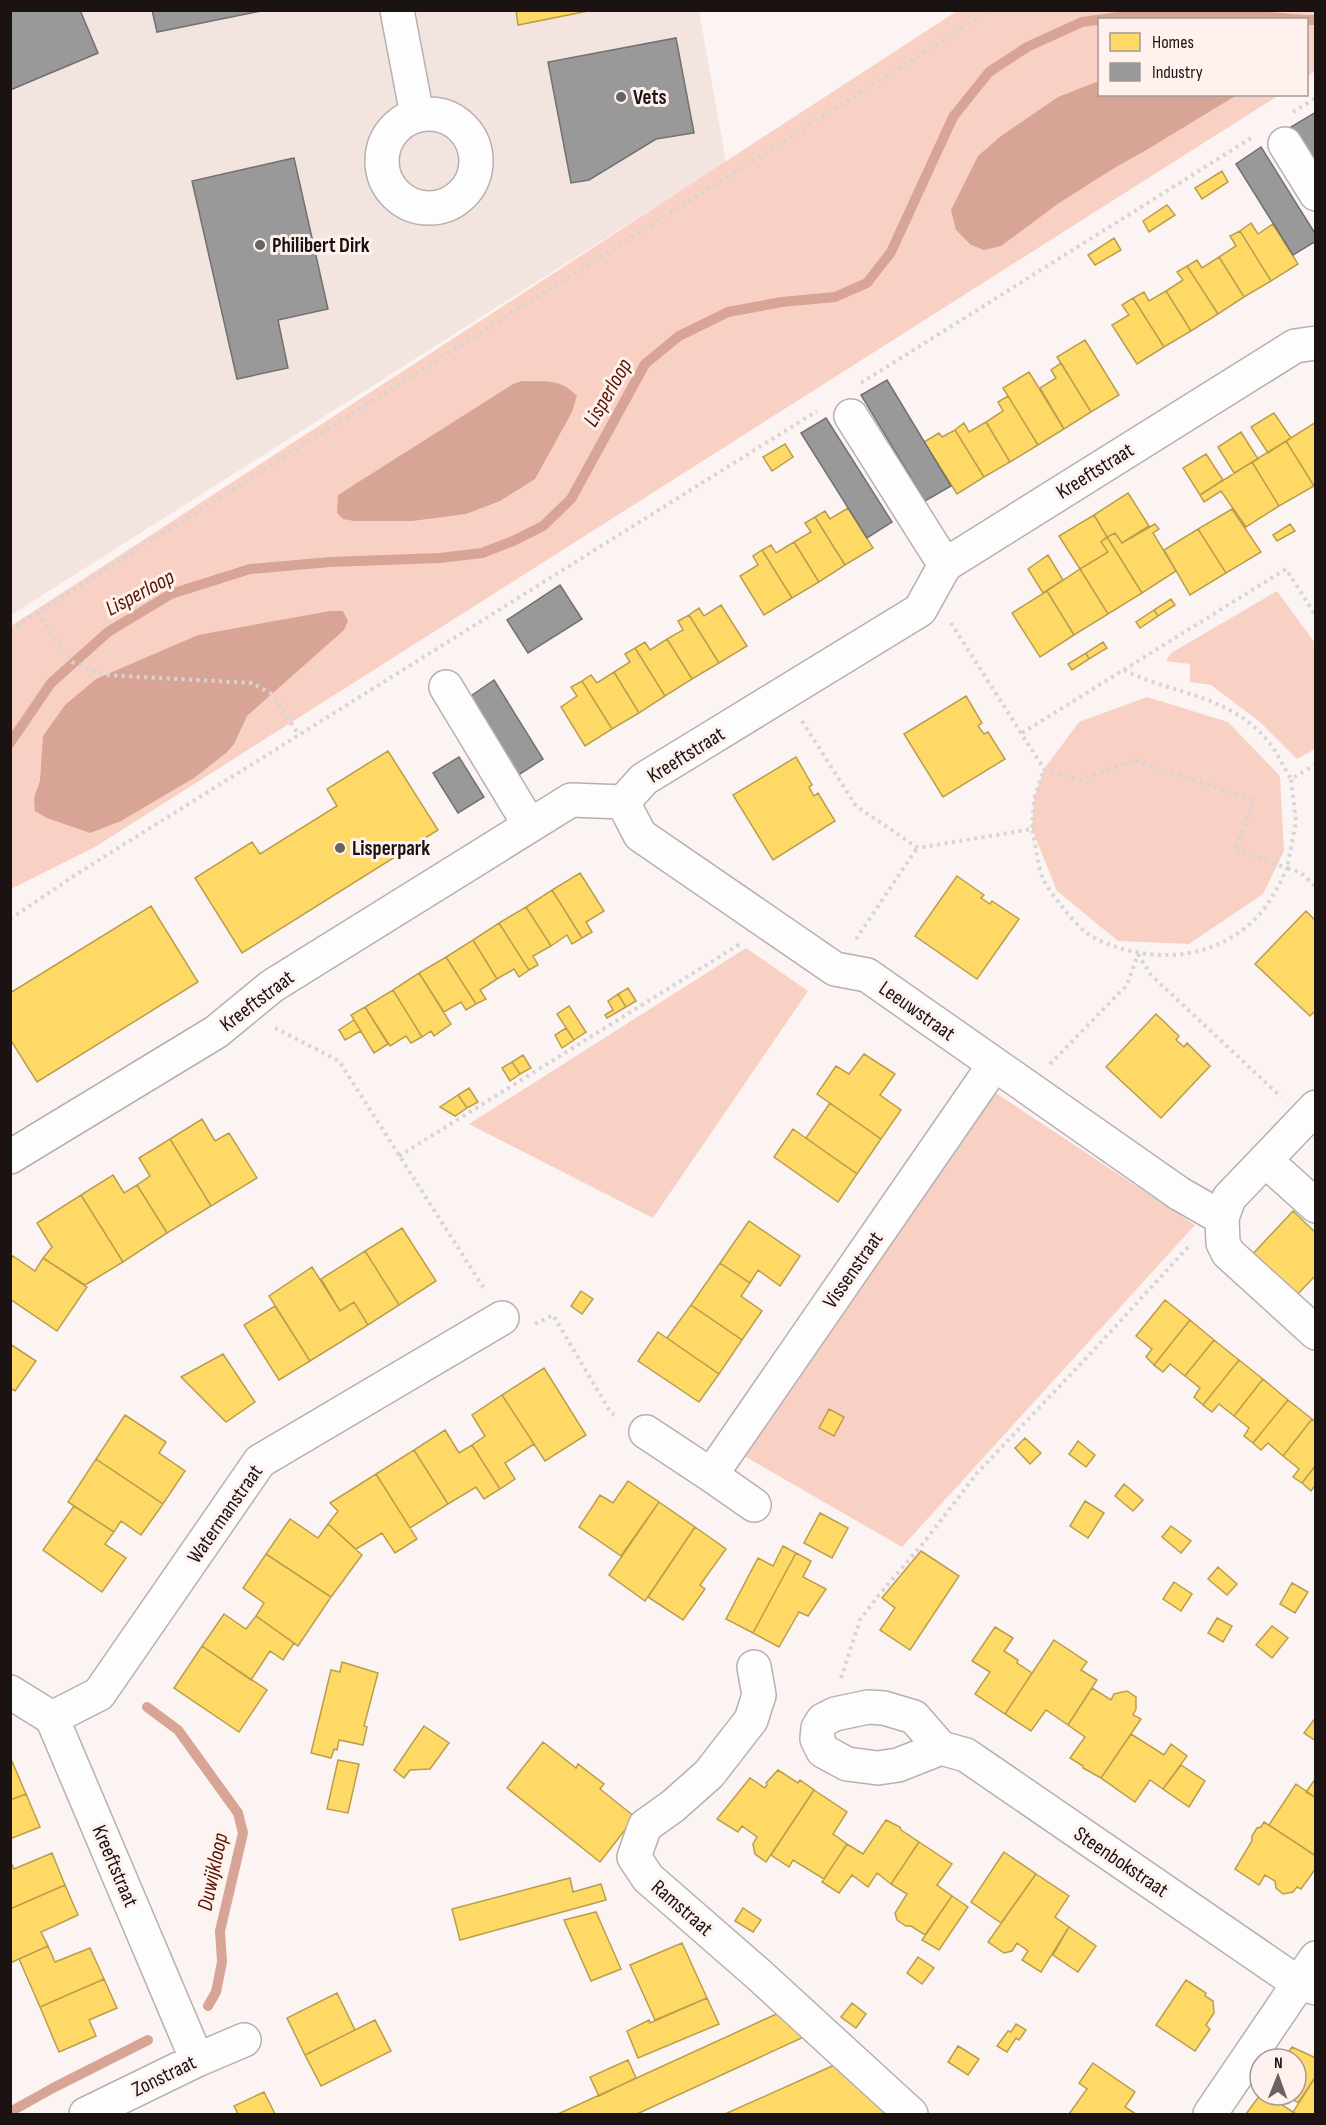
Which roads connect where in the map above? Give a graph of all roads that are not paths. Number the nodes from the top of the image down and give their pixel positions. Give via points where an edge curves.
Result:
1 (397, 10) edge
2 (417, 116) dead end
3 (1275, 132) road end
4 (1316, 194) edge
5 (1316, 343) edge
6 (851, 416) dead end
7 (938, 578) junction
8 (446, 687) dead end
9 (623, 802) junction
10 (529, 824) junction
11 (994, 1065) junction
12 (1310, 1112) edge
13 (10, 1157) edge
14 (1265, 1160) junction
15 (1316, 1206) edge
16 (1222, 1218) junction
17 (502, 1318) road end
18 (1316, 1333) edge
19 (646, 1432) road end
20 (711, 1475) junction
21 (754, 1505) dead end
22 (754, 1667) dead end
23 (10, 1692) edge
24 (52, 1718) junction
25 (941, 1748) junction
26 (1310, 1976) edge
27 (244, 2040) dead end
28 (197, 2060) junction
29 (86, 2115) edge
30 (911, 2115) edge
31 (1210, 2115) edge

1 - 2 street
3 - 4 street
5 - 7 street, Kreeftstraat via 1295,346
6 - 7 street
7 - 9 street, Kreeftstraat via 920,610 645,779
8 - 10 street
9 - 10 street, Kreeftstraat via 571,800
9 - 11 street, Leeuwstraat via 640,835 835,969 867,975
10 - 13 street, Kreeftstraat via 272,986 216,1032
11 - 16 street, Leeuwstraat via 1180,1194
11 - 20 street, Vissenstraat
12 - 14 street
14 - 15 street
14 - 16 street via 1229,1198
16 - 18 street via 1223,1244 1228,1253
17 - 24 street, Watermanstraat via 260,1461 99,1694
19 - 20 street
20 - 21 street
22 - 30 street, Ramstraat via 759,1695 751,1720 709,1774 645,1826 634,1857 648,1878
23 - 24 street
24 - 28 street, Kreeftstraat
25 - 25 street via 914,1717 884,1708 835,1714 818,1728 817,1739 823,1751 847,1764 878,1768 898,1765
25 - 26 street, Steenbokstraat via 966,1755
26 - 31 street
27 - 28 street, Zonstraat
28 - 29 street, Zonstraat

